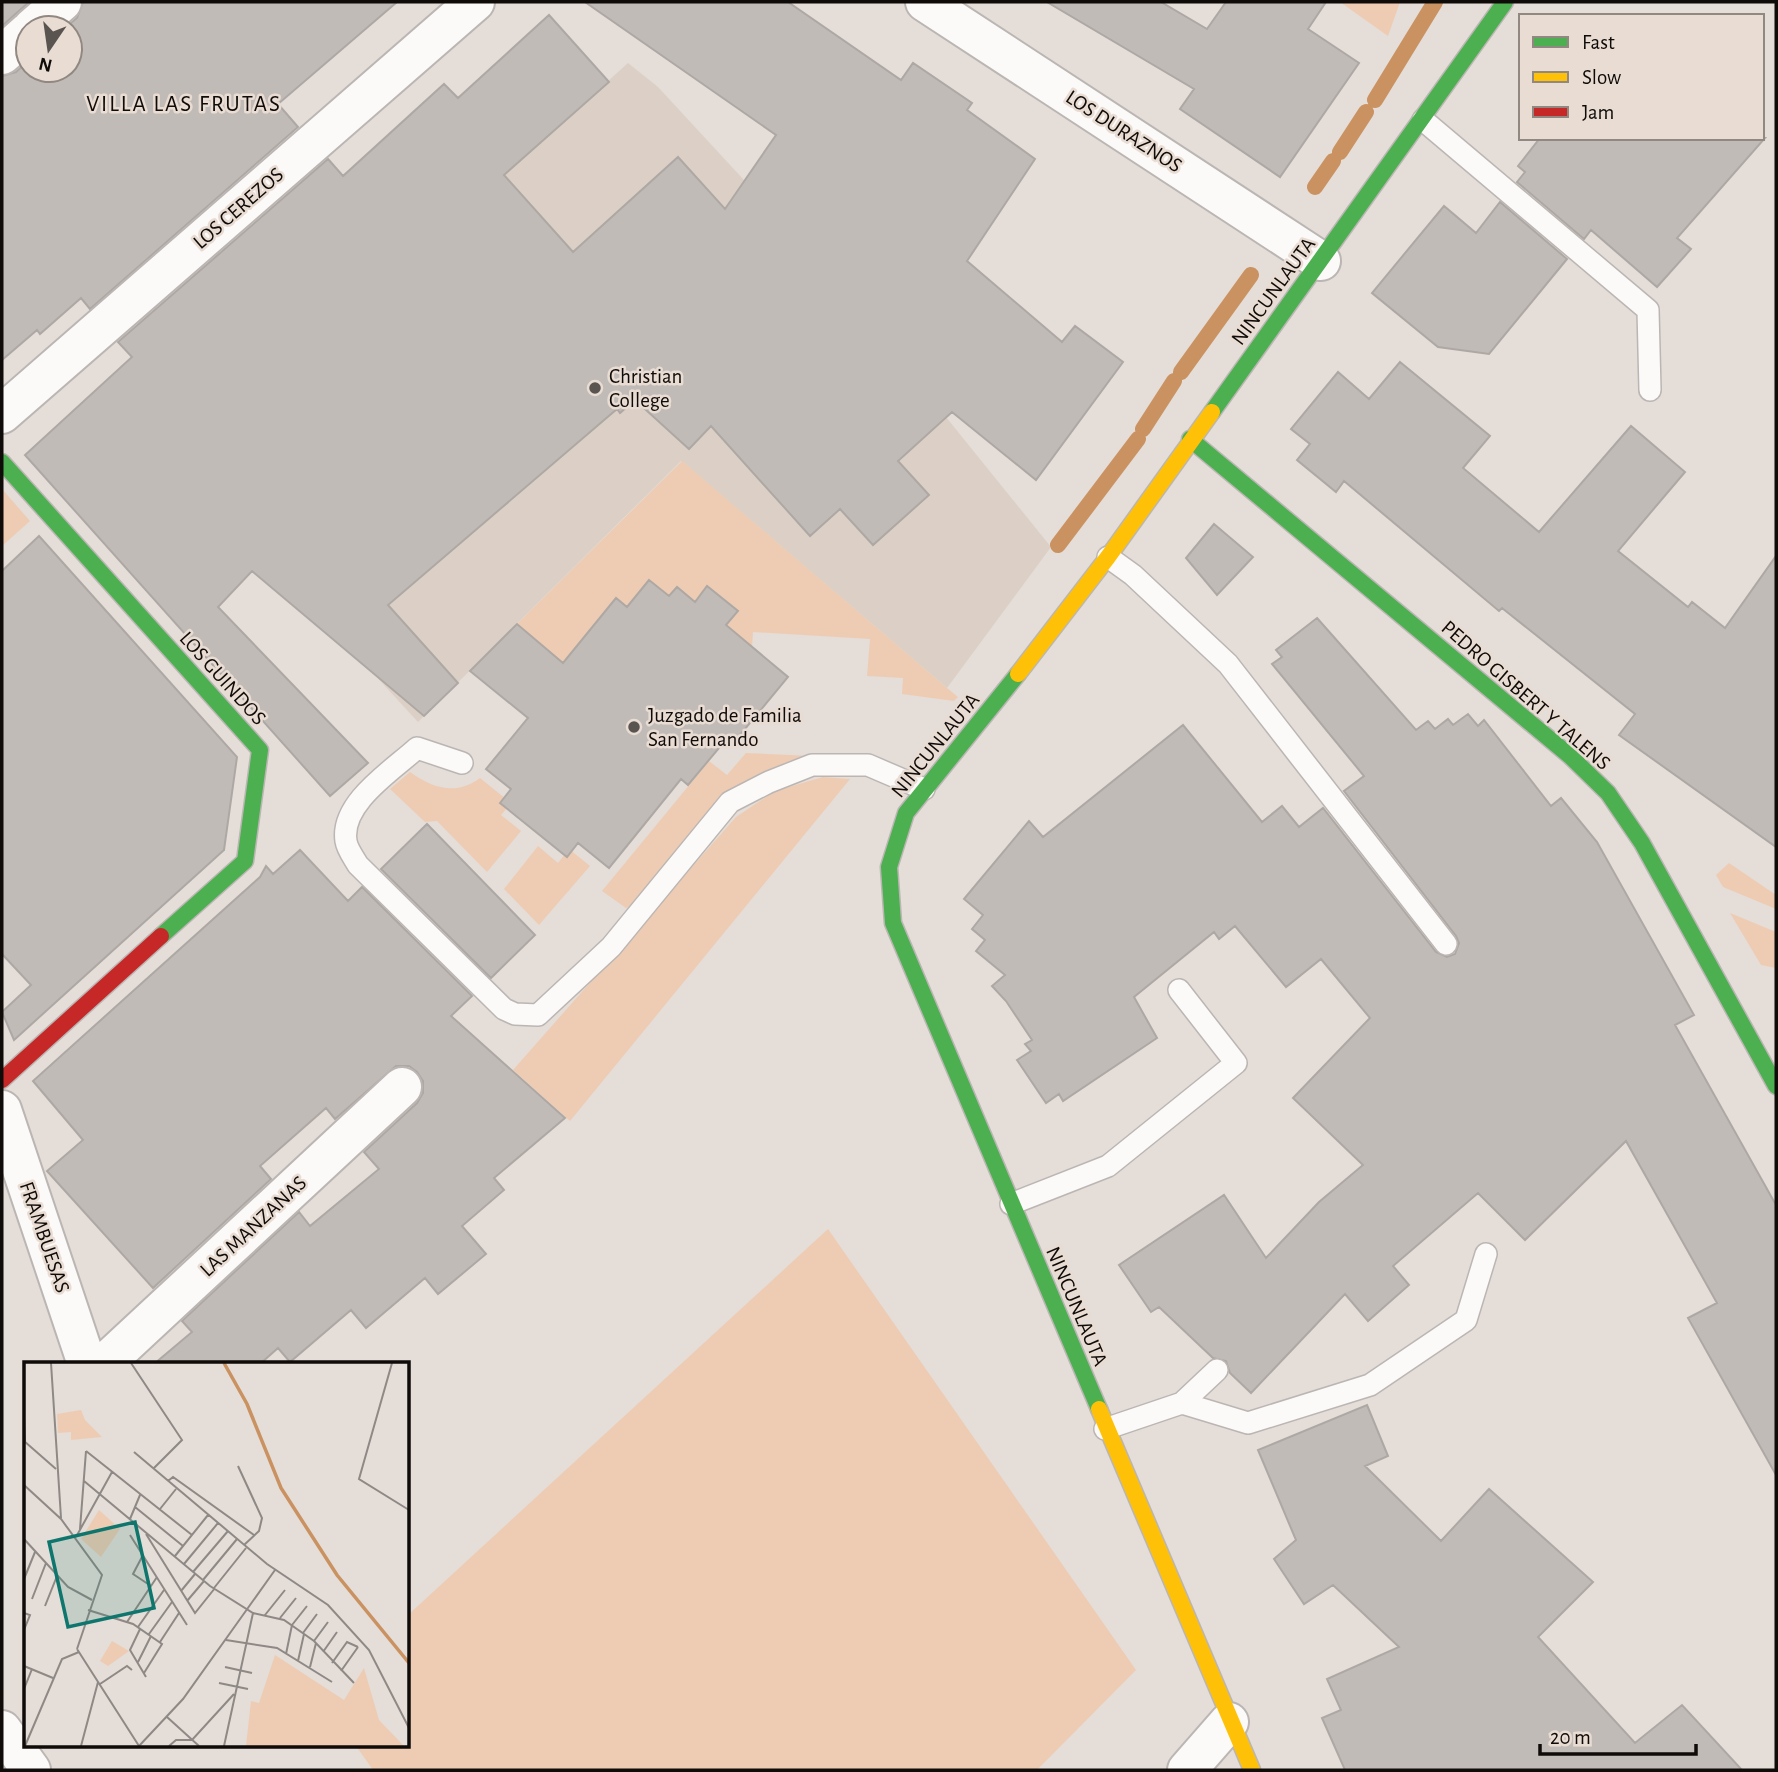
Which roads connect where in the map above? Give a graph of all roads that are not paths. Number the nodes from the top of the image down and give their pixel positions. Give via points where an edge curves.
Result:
1 (62, 2) edge
2 (475, 2) edge
3 (925, 2) edge
4 (1504, 2) edge
5 (48, 14) edge
6 (1423, 120) junction
7 (1321, 261) junction
8 (1650, 390) dead end
9 (2, 414) edge
10 (1190, 439) junction
11 (2, 462) edge
12 (1108, 557) junction
13 (462, 763) dead end
14 (924, 789) junction
15 (1446, 944) dead end
16 (1179, 990) dead end
17 (1773, 1068) edge
18 (2, 1080) edge
19 (402, 1087) dead end
20 (2, 1110) edge
21 (1011, 1204) junction
22 (1486, 1254) dead end
23 (87, 1362) edge
24 (106, 1362) edge
25 (1217, 1370) dead end
26 (1182, 1403) junction
27 (1105, 1429) junction
28 (1229, 1722) junction
29 (2, 1730) edge
30 (31, 1770) edge
31 (1187, 1770) edge
32 (1252, 1770) edge

1 - 5 street
2 - 9 street, LOS CEREZOS
3 - 7 street, LOS DURAZNOS
4 - 6 street, NINCUNLAUTA
6 - 7 street, NINCUNLAUTA
6 - 8 lane via 1648,310
7 - 10 street, NINCUNLAUTA
10 - 12 street, NINCUNLAUTA
10 - 17 street, PEDRO GISBERT Y TALENS via 1570,756 1608,793
11 - 18 street, LOS GUINDOS via 260,750 245,861
12 - 14 street, NINCUNLAUTA
12 - 15 lane via 1228,664
13 - 14 lane via 417,748 361,800 348,820 345,842 358,865 504,1009 515,1014 538,1015 611,947 730,802 812,765 867,765
14 - 21 street, NINCUNLAUTA via 906,813 892,846 886,884 893,923
16 - 21 lane via 1236,1063 1108,1166
19 - 24 street, LAS MANZANAS
20 - 23 street, FRAMBUESAS
21 - 27 street, NINCUNLAUTA
22 - 26 lane via 1466,1320 1370,1385 1248,1423
25 - 26 lane
26 - 27 lane
27 - 28 street, NINCUNLAUTA
28 - 31 street
28 - 32 street, NINCUNLAUTA
29 - 30 street

